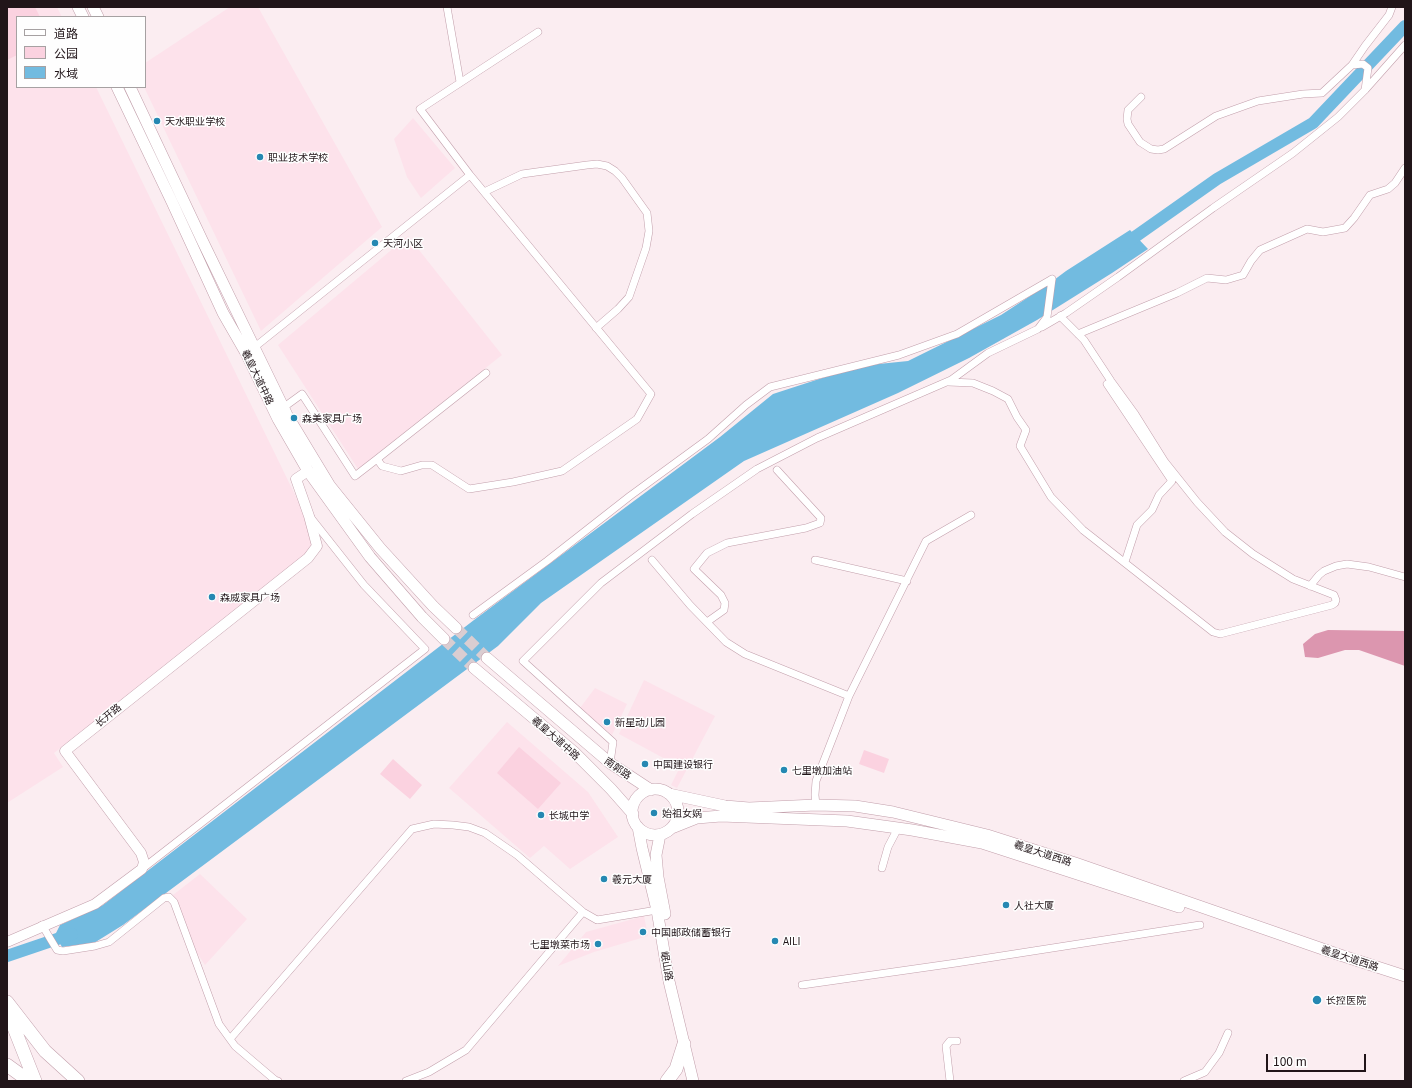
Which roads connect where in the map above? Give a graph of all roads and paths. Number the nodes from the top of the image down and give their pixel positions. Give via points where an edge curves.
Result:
1 (78, 7) edge
2 (93, 7) edge
3 (447, 7) edge
4 (1392, 7) edge
5 (82, 16) edge
6 (98, 16) edge
7 (538, 32) dead end
8 (1405, 45) edge
9 (1352, 65) junction
10 (460, 82) junction
11 (117, 88) edge
12 (130, 88) edge
13 (1365, 90) junction
14 (1141, 97) dead end
15 (1405, 168) edge
16 (470, 175) junction
17 (484, 192) junction
18 (1057, 318) junction
19 (596, 328) junction
20 (1038, 329) junction
21 (1078, 334) junction
22 (250, 350) junction
23 (486, 372) dead end
24 (948, 382) junction
25 (280, 411) junction
26 (377, 459) junction
27 (778, 470) dead end
28 (308, 471) junction
29 (971, 515) dead end
30 (309, 516) junction
31 (652, 560) dead end
32 (815, 560) dead end
33 (1125, 562) junction
34 (1405, 577) edge
35 (907, 581) junction
36 (1310, 586) junction
37 (473, 615) dead end
38 (707, 622) junction
39 (456, 628) tunnel mouth
40 (444, 640) tunnel mouth
41 (487, 658) tunnel mouth
42 (474, 668) tunnel mouth
43 (849, 696) junction
44 (586, 744) joint
45 (610, 763) junction
46 (651, 790) junction
47 (669, 794) junction
48 (816, 805) junction
49 (633, 814) junction
50 (638, 827) junction
51 (672, 828) junction
52 (898, 828) junction
53 (660, 835) junction
54 (882, 868) dead end
55 (142, 869) junction
56 (657, 910) junction
57 (583, 912) junction
58 (42, 925) junction
59 (1200, 925) dead end
60 (7, 942) edge
61 (1405, 976) edge
62 (1405, 982) edge
63 (802, 985) dead end
64 (7, 1002) edge
65 (7, 1010) edge
66 (7, 1030) edge
67 (1228, 1032) dead end
68 (230, 1039) junction
69 (957, 1041) dead end
70 (684, 1044) junction
71 (7, 1065) edge
72 (31, 1079) edge
73 (78, 1081) edge
74 (278, 1081) edge
75 (406, 1081) edge
76 (667, 1081) edge
77 (693, 1081) edge
78 (701, 1081) edge
79 (950, 1081) edge
80 (1186, 1081) edge

1 - 5 main road
2 - 6 main road
3 - 10 street
4 - 9 street via 1389,16
7 - 10 street
8 - 13 street
9 - 13 street via 1366,66
9 - 14 street via 1322,93 1258,101 1216,116 1164,149 1151,149 1145,146 1128,124 1128,110
10 - 16 street via 420,109
11 - 22 main road, 羲皇大道中路 via 223,313
12 - 22 main road, 羲皇大道中路
13 - 18 street via 1338,117 1293,153
15 - 21 street via 1388,189 1370,195 1345,228 1323,232 1307,229 1260,250 1244,274 1226,280 1207,278
16 - 17 street
16 - 22 street
17 - 19 street
17 - 19 street via 522,174 587,165 607,166 622,178 647,213 649,231 646,248 629,297
18 - 20 street
18 - 21 street
18 - 33 street via 1074,334 1172,482 1160,495 1152,510 1137,525
19 - 26 street via 651,394 637,419 562,471 469,489 432,465 401,471 382,466
20 - 24 street via 988,353
20 - 37 street via 1047,317 1052,279 957,334 900,355 770,387 708,439
21 - 36 street via 1135,414 1165,462 1225,532 1293,579
22 - 25 main road, 羲皇大道中路
23 - 26 street
24 - 33 street via 973,383 1008,399 1026,430 1020,446 1050,497 1083,530
24 - 45 street via 817,438 757,469 600,582 522,662 613,742
25 - 26 street via 302,394 355,476
25 - 28 main road, 羲皇大道中路
25 - 39 main road, 羲皇大道中路 via 330,486 380,548
27 - 38 street via 821,518 820,523 727,543 708,553 694,568 726,603 724,610
28 - 30 street, 长开路 via 296,480
28 - 40 main road, 羲皇大道中路 via 370,557
29 - 35 street via 926,541
30 - 55 street, 长开路 via 317,546 308,558 65,751 141,853 144,862
30 - 55 street via 364,585 425,649
31 - 38 street
32 - 35 street
33 - 36 street via 1212,632 1220,634 1336,602 1334,595
34 - 36 street via 1347,564 1324,571
35 - 43 street
38 - 43 street via 726,642 745,654
41 - 44 main road, 羲皇大道中路
42 - 49 main road, 羲皇大道中路 via 574,752
43 - 48 street via 816,781
44 - 45 main road, 南郭路
45 - 46 main road, 南郭路
46 - 47 main road via 661,790
46 - 49 main road via 639,797 634,805
47 - 48 main road, 羲皇大道西路 via 725,806 749,808
47 - 51 main road via 678,810 677,820
48 - 61 main road, 羲皇大道西路 via 855,806 893,812 986,835
49 - 50 main road
50 - 53 main road via 650,834
50 - 56 main road, 岷山路
51 - 52 main road, 羲皇大道西路 via 696,818 721,816 847,821
51 - 53 main road
52 - 54 street via 888,847
52 - 62 main road, 羲皇大道西路 via 982,843
53 - 78 main road, 岷山路 via 656,854 658,877 676,978
55 - 58 street via 95,904
56 - 57 street via 597,920
56 - 70 main road, 岷山路 via 669,981
57 - 68 street via 516,855 485,833 453,825 434,824 412,829
57 - 75 street via 466,1050 429,1072
58 - 60 street
58 - 68 street via 57,950 94,946 109,942 164,898 170,898 174,902 219,1024
59 - 63 street
64 - 73 highway via 45,1052
65 - 72 highway
66 - 72 highway
67 - 80 street via 1219,1053 1205,1072
68 - 74 street
69 - 79 street via 950,1041 946,1046
70 - 76 highway via 676,1069
70 - 77 main road, 岷山路
71 - 72 highway

